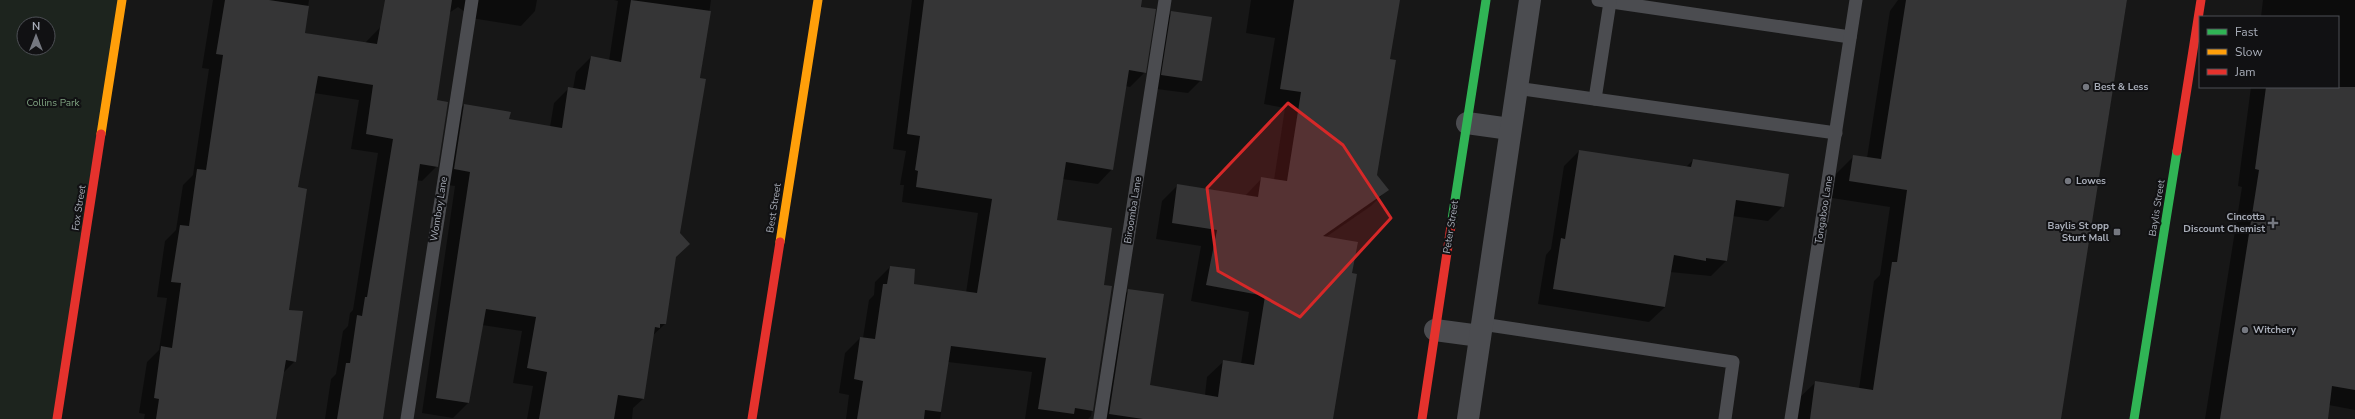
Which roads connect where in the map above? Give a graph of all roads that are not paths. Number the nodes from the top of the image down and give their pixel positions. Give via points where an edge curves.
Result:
1 (122, 0) edge
2 (472, 0) edge
3 (818, 0) edge
4 (1165, 0) edge
5 (1486, 0) edge
6 (1530, 0) edge
7 (1856, 0) edge
8 (2201, 0) edge
9 (1604, 1) edge
10 (1850, 36) junction
11 (1516, 88) junction
12 (1595, 99) junction
13 (1467, 123) junction
14 (1510, 129) junction
15 (1836, 133) junction
16 (1436, 330) junction
17 (1481, 330) junction
18 (57, 419) edge
19 (407, 419) edge
20 (752, 419) edge
21 (1100, 419) edge
22 (1422, 419) edge
23 (1468, 419) edge
24 (1725, 419) edge
25 (1791, 419) edge
26 (2134, 419) edge

1 - 18 street, Fox Street
2 - 19 lane, Womboy Lane
3 - 20 street, Best Street
4 - 21 lane, Biroomba Lane
5 - 13 street, Peter Street
6 - 11 street
7 - 10 lane, Tongaboo Lane
8 - 26 street, Baylis Street
9 - 10 lane
9 - 12 lane
10 - 15 lane, Tongaboo Lane
11 - 12 lane
11 - 14 street
12 - 15 lane
13 - 14 street
13 - 16 street, Peter Street
14 - 17 street
15 - 25 lane, Tongaboo Lane
16 - 17 street
16 - 22 street, Peter Street
17 - 23 street
17 - 24 lane via 1733,362

